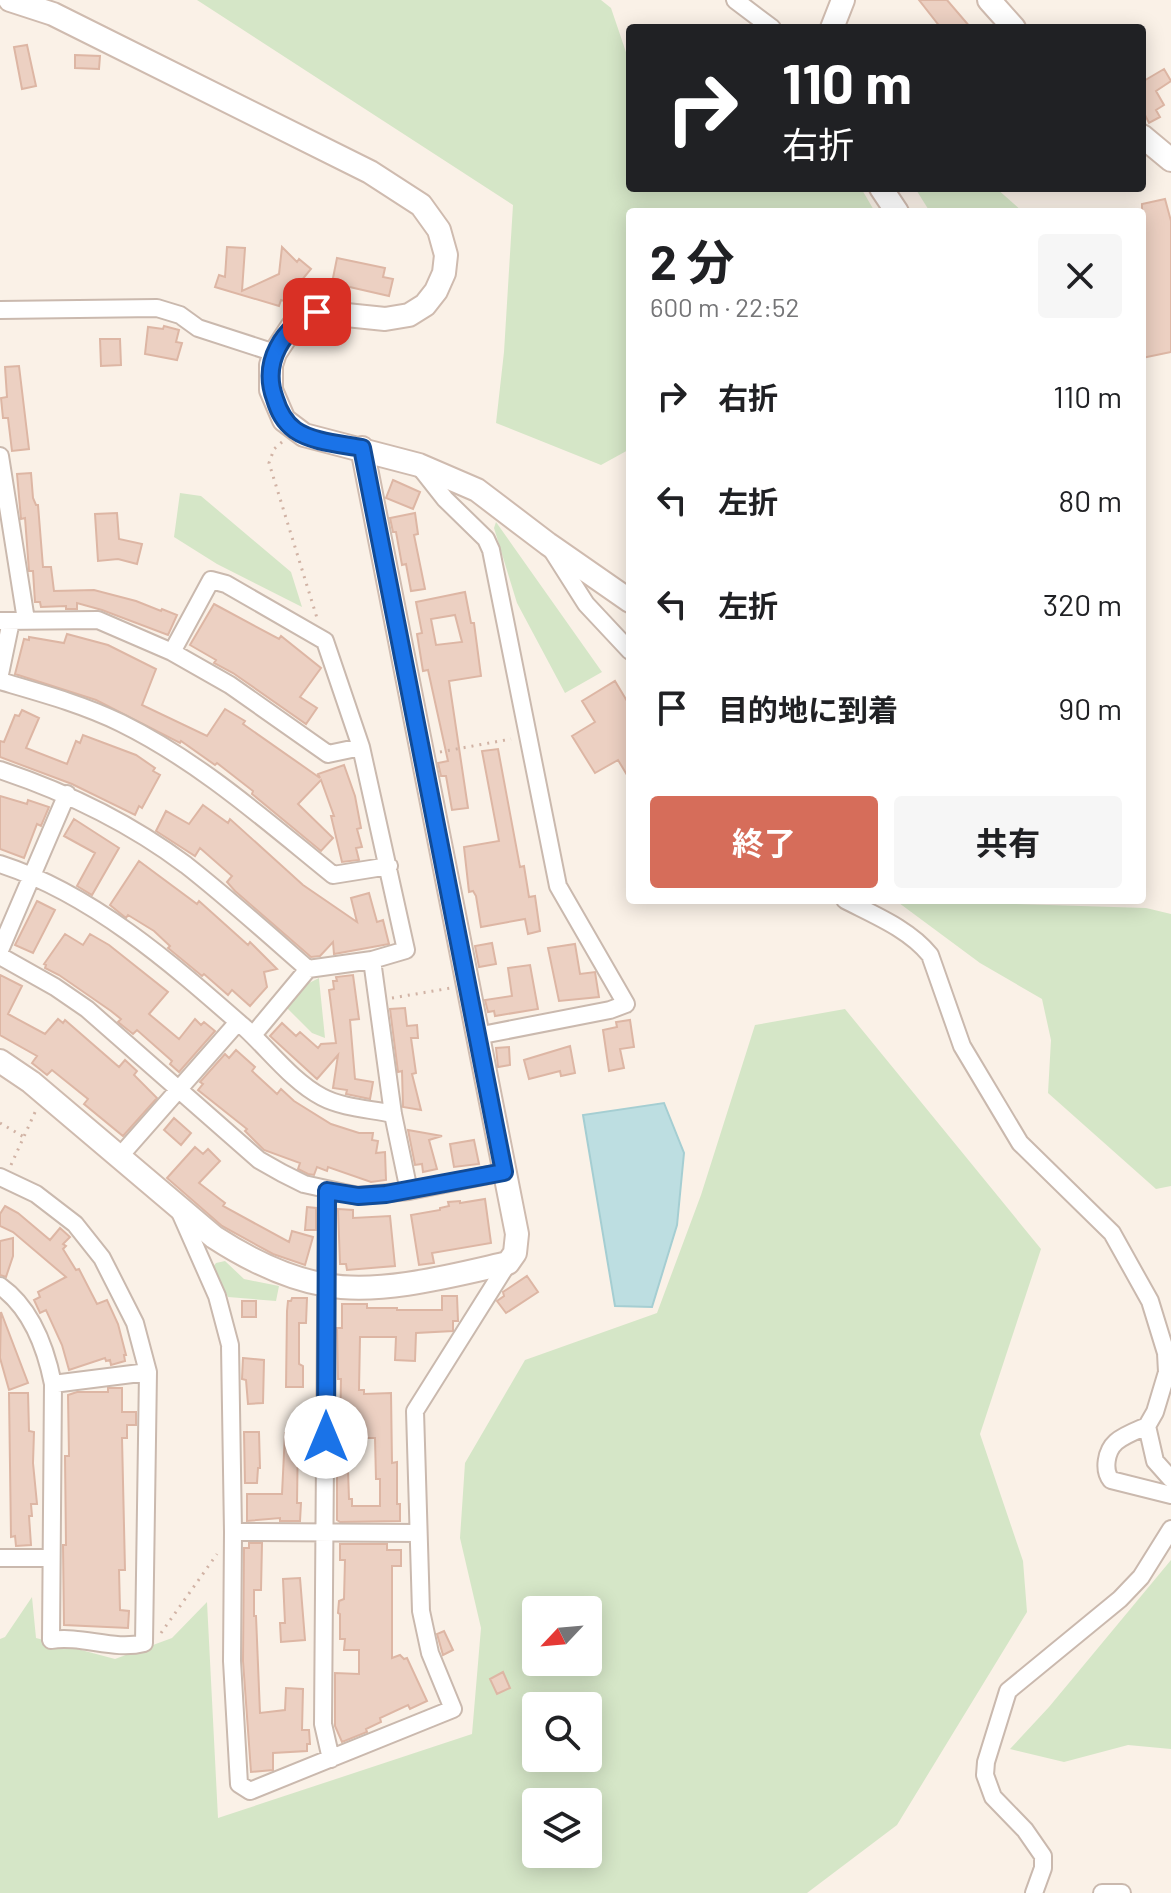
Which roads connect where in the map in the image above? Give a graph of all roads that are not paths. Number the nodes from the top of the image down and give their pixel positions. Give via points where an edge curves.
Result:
1 (10, 0) edge
2 (735, 0) edge
3 (843, 0) edge
4 (989, 0) edge
5 (767, 24) edge
6 (834, 24) edge
7 (1010, 24) edge
8 (1146, 139) edge
9 (1171, 160) edge
10 (0, 310) edge
11 (275, 353) junction
12 (362, 448) junction
13 (0, 456) edge
14 (419, 465) junction
15 (548, 544) junction
16 (626, 598) edge
17 (12, 621) edge
18 (626, 647) edge
19 (172, 652) junction
20 (0, 674) edge
21 (0, 681) edge
22 (361, 747) junction
23 (0, 770) edge
24 (67, 794) junction
25 (0, 864) edge
26 (389, 866) junction
27 (33, 874) junction
28 (853, 904) edge
29 (0, 953) edge
30 (372, 960) junction
31 (308, 969) junction
32 (238, 1022) junction
33 (253, 1035) junction
34 (477, 1036) junction
35 (0, 1061) edge
36 (180, 1090) junction
37 (393, 1114) junction
38 (120, 1156) junction
39 (504, 1172) junction
40 (2, 1178) edge
41 (327, 1191) junction
42 (409, 1191) junction
43 (177, 1207) junction
44 (508, 1263) junction
45 (326, 1285) junction
46 (0, 1286) edge
47 (148, 1372) junction
48 (53, 1384) junction
49 (1147, 1426) junction
50 (1171, 1479) edge
51 (1171, 1495) edge
52 (1171, 1529) edge
53 (326, 1531) junction
54 (233, 1532) junction
55 (418, 1533) junction
56 (0, 1558) edge
57 (51, 1558) junction
58 (331, 1759) junction
59 (1034, 1893) edge
60 (1102, 1893) edge
61 (1122, 1893) edge

1 - 11 street via 53,14 370,172 421,205 439,230 446,255 444,273 425,305 409,315 385,319 317,312 292,327
2 - 5 street
3 - 6 street
4 - 7 street
8 - 9 street
10 - 11 street via 157,308 198,328
11 - 12 street via 271,390 284,420 304,435
12 - 14 street
12 - 34 street
13 - 17 street
14 - 15 street via 477,490
14 - 34 street via 491,550 558,886 626,1004
15 - 16 street
15 - 18 street via 586,604
17 - 19 street via 98,620
17 - 20 street
19 - 22 street via 230,685 328,754
19 - 22 street via 211,580 226,584 325,641
21 - 26 street via 120,723 184,758 333,875
22 - 26 street
23 - 24 street
24 - 27 street
24 - 31 street via 186,865
25 - 27 street
26 - 30 street via 406,950
27 - 29 street
27 - 32 street via 121,926
28 - 49 street via 920,943 930,955 962,1046 1020,1143 1112,1233 1136,1274 1166,1353 1167,1372
29 - 36 street via 87,1009
30 - 31 street
30 - 37 street
31 - 33 street
32 - 33 street
32 - 36 street
33 - 37 street via 322,1097
34 - 39 street
35 - 38 street
36 - 38 street
36 - 41 street via 259,1160
37 - 42 street
38 - 43 street
39 - 42 street
39 - 44 street via 517,1234
40 - 47 street via 36,1194 75,1224 102,1258 135,1323
41 - 42 street via 358,1196
41 - 45 street
43 - 45 street via 243,1256
43 - 54 street via 217,1296 230,1345
44 - 45 street via 434,1279
44 - 55 street via 415,1411
45 - 53 street
46 - 48 street via 25,1313 47,1354
47 - 48 street
47 - 57 street via 144,1643 131,1647 51,1640
48 - 57 street
49 - 50 street via 1155,1461
49 - 51 street via 1116,1442 1106,1474 1111,1480
52 - 59 street via 1141,1577 1120,1599 1008,1691 985,1775 993,1797 1043,1856
53 - 54 street
53 - 55 street
53 - 58 street via 323,1724
54 - 58 street via 232,1661 239,1784 250,1791
55 - 58 street via 421,1611 430,1653 453,1709
56 - 57 street
60 - 61 street

